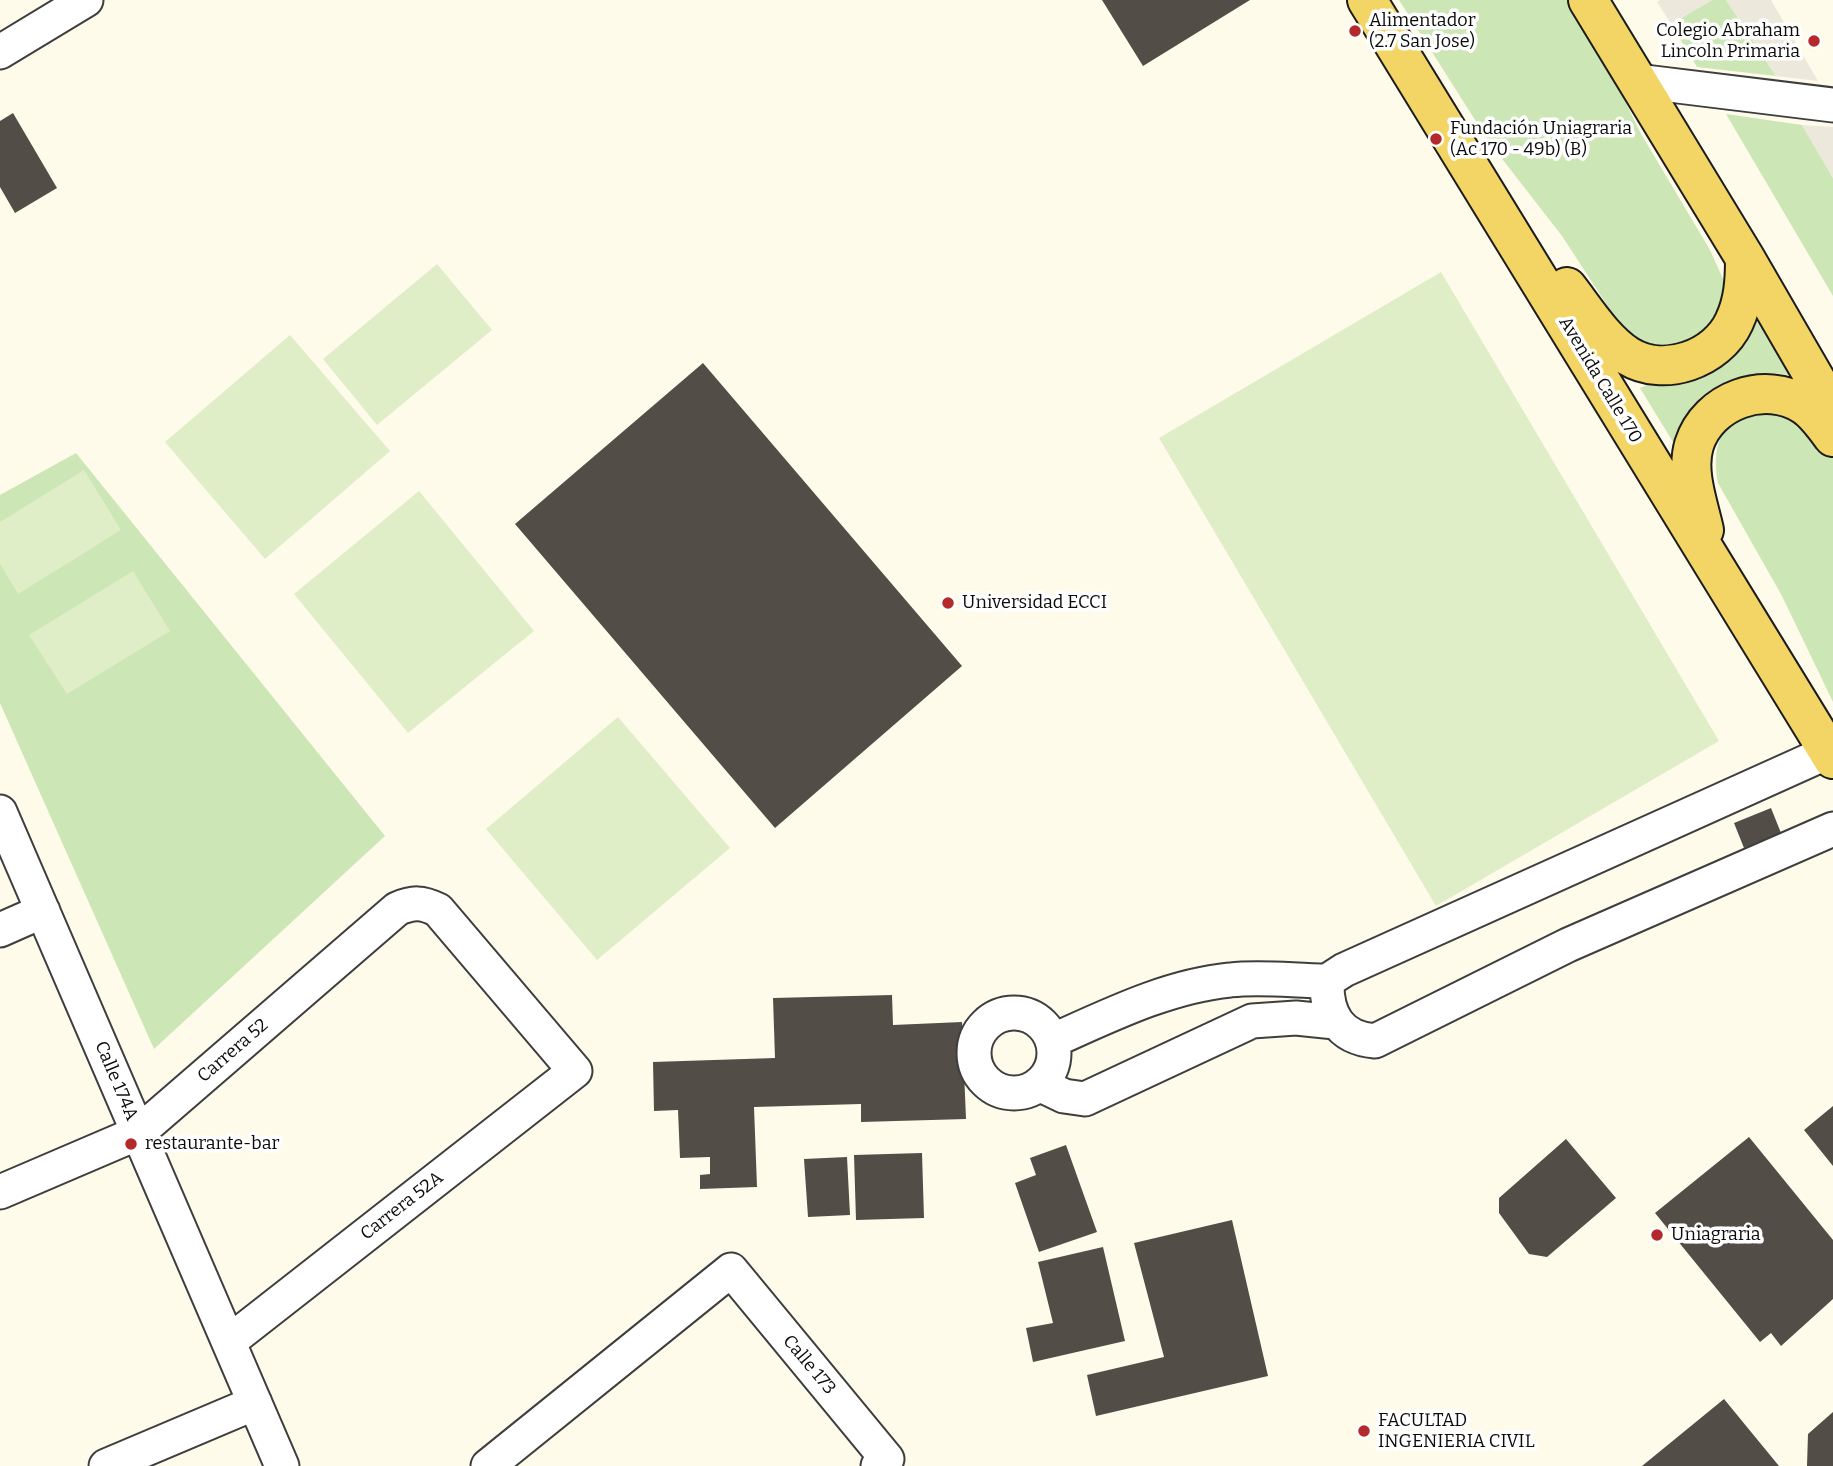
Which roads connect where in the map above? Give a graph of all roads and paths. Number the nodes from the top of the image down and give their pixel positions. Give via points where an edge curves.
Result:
1 (1367, 0) edge
2 (1588, 0) edge
3 (95, 2) edge
4 (0, 52) edge
5 (1637, 81) junction
6 (1833, 105) edge
7 (1472, 172) junction
8 (1745, 258) junction
9 (1833, 410) edge
10 (1833, 437) edge
11 (1711, 562) junction
12 (1831, 755) edge
13 (0, 812) edge
14 (1833, 829) edge
15 (43, 911) junction
16 (0, 930) edge
17 (1327, 981) junction
18 (1335, 1022) junction
19 (1052, 1041) junction
20 (575, 1071) joint
21 (1039, 1084) junction
22 (138, 1133) junction
23 (0, 1192) edge
24 (230, 1341) junction
25 (255, 1404) junction
26 (883, 1462) edge
27 (106, 1466) edge
28 (282, 1466) edge
29 (488, 1466) edge

1 - 7 main road, Avenida Calle 170
2 - 5 main road
3 - 4 street
5 - 6 street
5 - 8 main road
7 - 8 main road via 1609,340 1640,362 1664,366 1708,353 1734,324 1744,292
7 - 11 main road, Avenida Calle 170
8 - 9 main road
10 - 11 main road via 1806,406 1771,394 1737,399 1711,416 1694,445 1691,477
11 - 12 main road, Avenida Calle 170
12 - 17 street
13 - 15 street, Calle 174A
14 - 18 street via 1568,945 1375,1041 1348,1034
15 - 16 street
15 - 22 street, Calle 174A
17 - 18 street via 1328,1008
17 - 19 street via 1249,978 1214,983 1129,1007
18 - 21 street via 1296,1018 1252,1021 1085,1099 1063,1096
19 - 21 street via 1054,1057
19 - 21 street via 1045,1027 1018,1013 988,1021 978,1034 976,1064 995,1088 1010,1093
20 - 22 street, Carrera 52 via 438,910 411,903 397,909
20 - 24 street, Carrera 52A
22 - 23 street, Carrera 52
22 - 24 street, Calle 174A
24 - 25 street, Calle 174A
25 - 27 street
25 - 28 street, Calle 174A
26 - 29 street, Calle 173 via 731,1270

